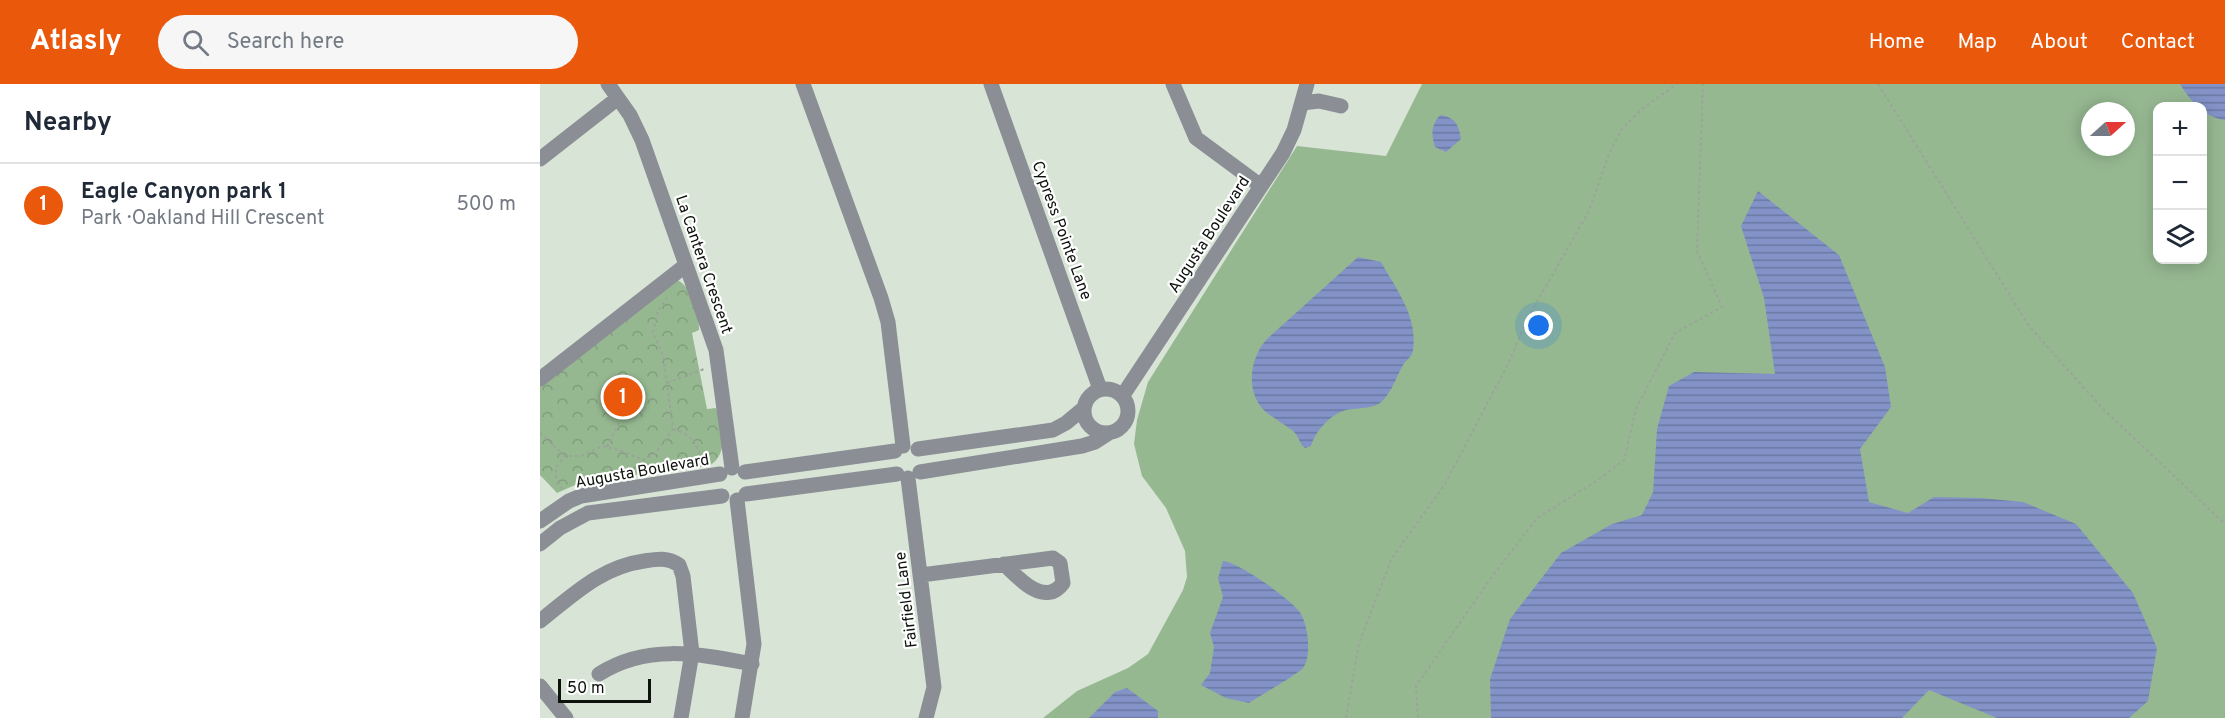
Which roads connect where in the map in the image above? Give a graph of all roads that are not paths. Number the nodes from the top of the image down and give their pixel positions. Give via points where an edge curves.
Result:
1 (608, 84) edge
2 (803, 84) edge
3 (991, 84) edge
4 (1173, 84) edge
5 (1307, 84) edge
6 (618, 98) junction
7 (1302, 104) junction
8 (1341, 106) dead end
9 (540, 159) edge
10 (1261, 186) junction
11 (686, 265) junction
12 (540, 380) edge
13 (1100, 389) junction
14 (1123, 396) junction
15 (1084, 408) junction
16 (1109, 433) junction
17 (906, 448) junction
18 (732, 471) junction
19 (908, 475) junction
20 (735, 497) junction
21 (540, 521) edge
22 (540, 544) edge
23 (1004, 564) dead end
24 (921, 575) junction
25 (540, 621) edge
26 (692, 653) junction
27 (752, 664) junction
28 (599, 674) dead end
29 (540, 686) edge
30 (566, 718) edge
31 (681, 718) edge
32 (742, 718) edge
33 (926, 718) edge

1 - 6 street, La Cantera Crescent
2 - 17 street via 888,322
3 - 13 street, Cypress Pointe Lane
4 - 10 street via 1196,138
5 - 7 street, Augusta Boulevard
6 - 9 street
6 - 11 street, La Cantera Crescent via 642,140
7 - 8 street via 1319,101
7 - 10 street, Augusta Boulevard via 1294,130
10 - 14 street, Augusta Boulevard
11 - 12 street
11 - 18 street, La Cantera Crescent via 719,366
13 - 14 street via 1112,389
13 - 15 street via 1089,396
14 - 16 street via 1128,415 1121,427
15 - 16 street via 1084,416 1094,429
15 - 17 street, Augusta Boulevard via 1053,430
16 - 19 street, Augusta Boulevard via 1082,446
17 - 18 street, Augusta Boulevard
17 - 19 street via 891,460
17 - 19 street via 923,458
18 - 20 street via 750,486
18 - 20 street via 717,488
18 - 21 street, Augusta Boulevard via 581,496
19 - 20 street, Augusta Boulevard
19 - 24 street, Fairfield Lane
20 - 22 street, Augusta Boulevard via 588,513 573,519
20 - 27 street via 752,620
23 - 24 street
24 - 33 street, Fairfield Lane via 933,687
25 - 26 street via 610,569 662,558 672,560 683,576
26 - 27 street
26 - 28 street via 649,654 617,662
26 - 31 street
27 - 32 street
29 - 30 street

